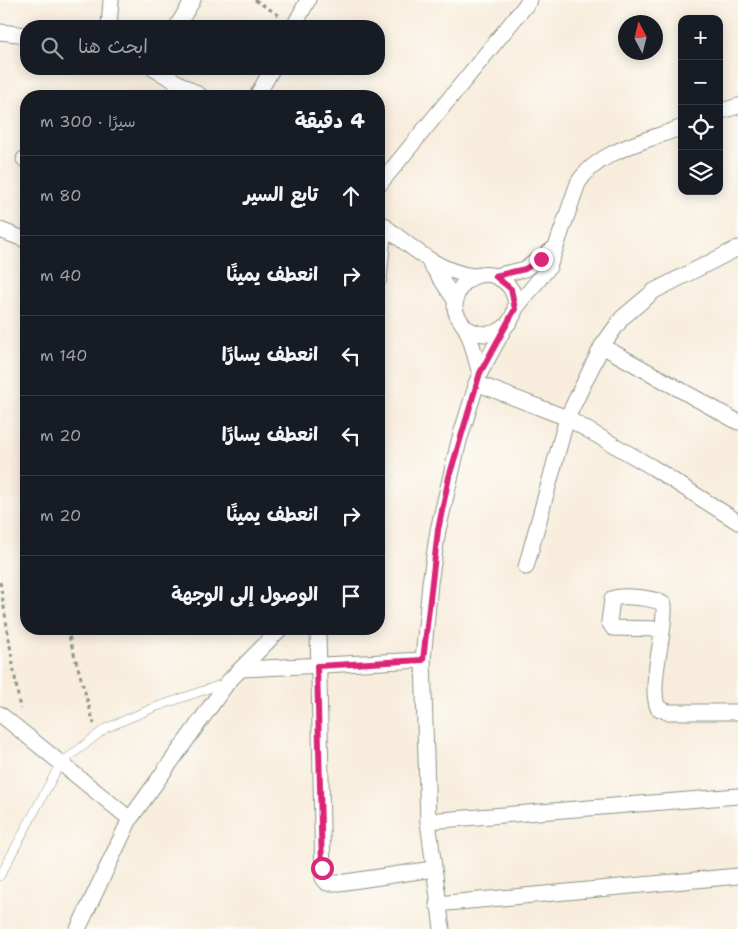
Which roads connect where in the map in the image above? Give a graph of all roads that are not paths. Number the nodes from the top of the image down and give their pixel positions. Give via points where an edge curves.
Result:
1 (111, 0) edge
2 (193, 0) edge
3 (308, 0) edge
4 (530, 0) edge
5 (109, 20) edge
6 (181, 20) edge
7 (298, 20) edge
8 (0, 32) edge
9 (20, 34) edge
10 (164, 75) edge
11 (269, 75) edge
12 (191, 90) edge
13 (260, 90) edge
14 (738, 106) edge
15 (723, 111) edge
16 (678, 129) edge
17 (385, 178) edge
18 (385, 227) edge
19 (0, 230) edge
20 (20, 238) edge
21 (557, 246) junction
22 (738, 248) edge
23 (426, 257) junction
24 (474, 276) junction
25 (495, 276) junction
26 (455, 300) junction
27 (515, 309) junction
28 (505, 327) junction
29 (466, 328) junction
30 (602, 346) junction
31 (478, 378) junction
32 (567, 418) junction
33 (738, 422) edge
34 (738, 522) edge
35 (526, 567) dead end
36 (662, 629) dead end
37 (274, 635) edge
38 (318, 635) edge
39 (423, 660) junction
40 (317, 666) junction
41 (241, 669) junction
42 (228, 682) junction
43 (738, 712) edge
44 (0, 714) edge
45 (60, 764) junction
46 (738, 796) edge
47 (130, 819) junction
48 (428, 821) junction
49 (433, 868) junction
50 (0, 876) edge
51 (738, 876) edge
52 (437, 904) junction
53 (78, 929) edge
54 (442, 929) edge

1 - 5 street
2 - 6 street
3 - 7 street
4 - 17 street
8 - 9 street
10 - 12 street
11 - 13 street
14 - 15 street
16 - 21 street via 622,150 585,173 578,184
18 - 23 street
19 - 20 street
21 - 25 street via 525,269
21 - 27 street via 541,279
22 - 30 street via 654,291 622,318
23 - 24 street via 454,273
23 - 26 street
24 - 25 street
24 - 26 street via 462,286
25 - 27 street via 511,289
26 - 29 street via 455,310
27 - 28 street
28 - 29 street via 486,335
28 - 31 street
29 - 31 street
30 - 32 street
30 - 33 street
31 - 32 street
31 - 39 street via 449,477 438,530
32 - 34 street
32 - 35 street
36 - 43 street via 654,696 658,708 668,712
37 - 41 street
38 - 40 street
39 - 40 street
39 - 48 street
40 - 41 street
40 - 49 street via 323,878 328,883 339,883
41 - 42 street
42 - 45 lane via 106,728
42 - 47 street
44 - 45 street
45 - 47 street
45 - 50 lane
46 - 48 street
47 - 53 street
48 - 49 street
49 - 52 street
51 - 52 street
52 - 54 street

